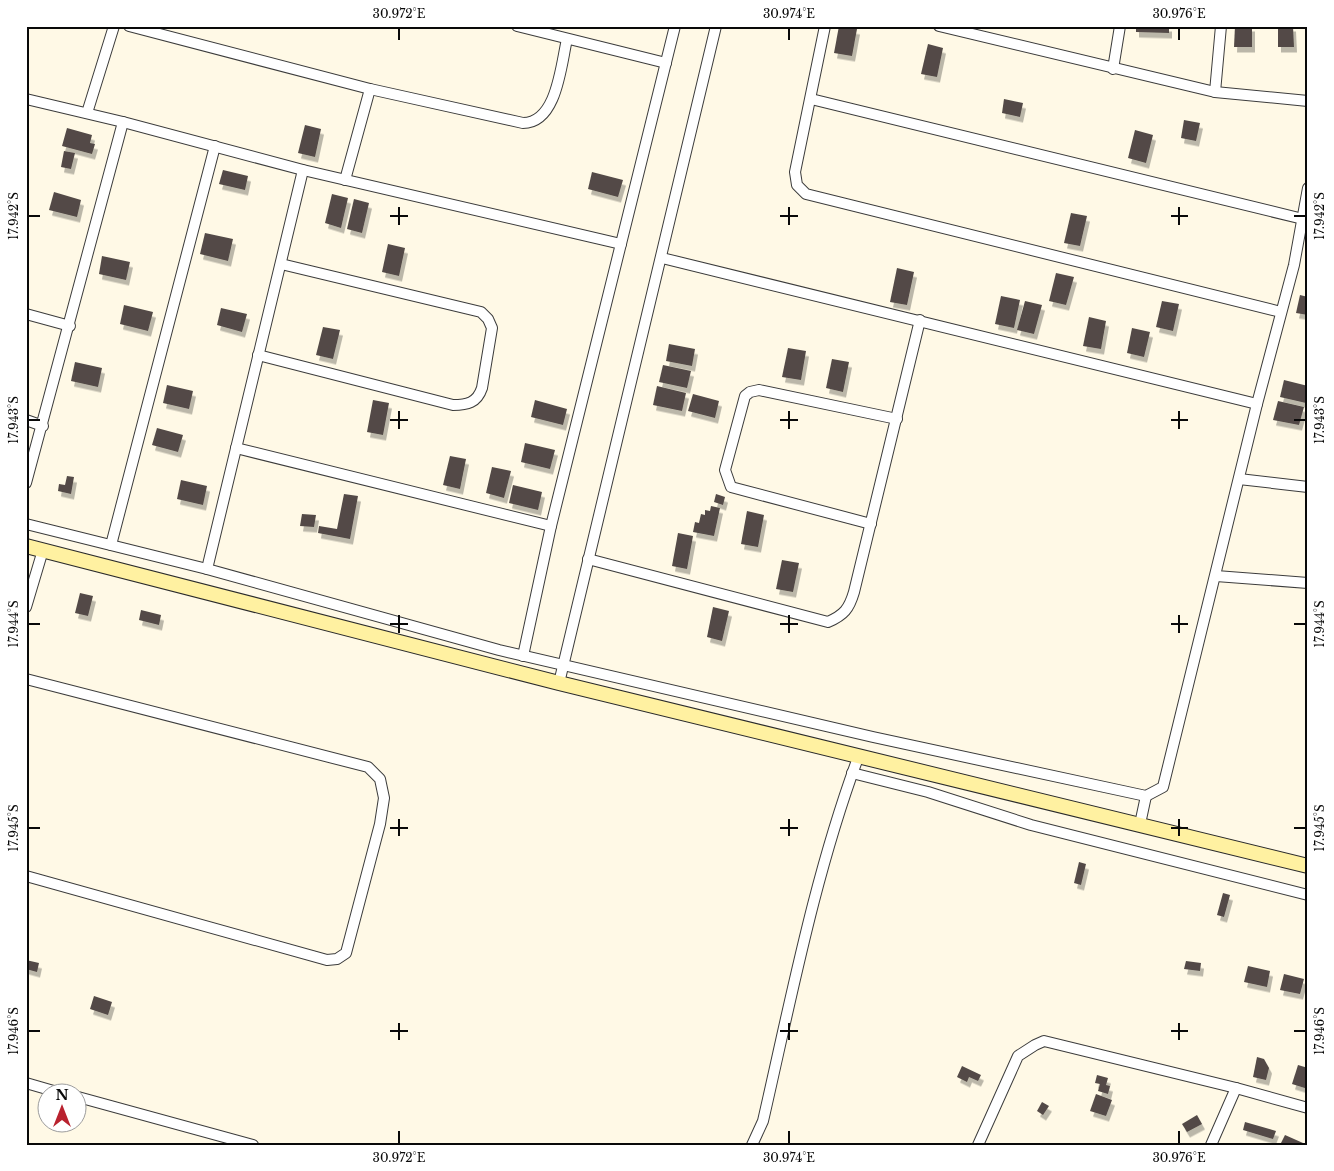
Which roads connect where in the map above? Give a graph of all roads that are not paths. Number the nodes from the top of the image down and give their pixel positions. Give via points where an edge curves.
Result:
1 (114, 26) edge
2 (129, 26) edge
3 (517, 26) edge
4 (675, 26) edge
5 (716, 26) edge
6 (825, 26) edge
7 (939, 26) edge
8 (1120, 26) edge
9 (1221, 26) edge
10 (567, 39) junction
11 (666, 63) junction
12 (1114, 69) junction
13 (370, 89) junction
14 (1215, 92) junction
15 (26, 99) edge
16 (811, 99) junction
17 (1308, 101) edge
18 (87, 112) junction
19 (124, 122) junction
20 (215, 146) junction
21 (303, 170) junction
22 (345, 180) junction
23 (1308, 188) edge
24 (1303, 218) junction
25 (621, 244) junction
26 (662, 258) junction
27 (281, 264) junction
28 (1281, 312) junction
29 (26, 314) edge
30 (920, 320) junction
31 (70, 326) junction
32 (258, 355) junction
33 (1257, 404) junction
34 (897, 419) junction
35 (26, 420) edge
36 (43, 426) junction
37 (236, 448) junction
38 (1239, 480) junction
39 (26, 483) edge
40 (1308, 487) edge
41 (26, 524) edge
42 (871, 524) junction
43 (551, 526) junction
44 (111, 545) junction
45 (26, 546) edge
46 (43, 550) junction
47 (588, 559) junction
48 (207, 569) junction
49 (1216, 576) junction
50 (1308, 583) edge
51 (26, 607) edge
52 (523, 656) junction
53 (563, 664) junction
54 (26, 679) edge
55 (559, 683) junction
56 (859, 755) junction
57 (852, 773) junction
58 (1146, 796) junction
59 (1140, 824) junction
60 (1308, 866) edge
61 (26, 876) edge
62 (1308, 895) edge
63 (1236, 1088) junction
64 (88, 1100) edge
65 (1308, 1108) edge
66 (253, 1145) edge
67 (752, 1145) edge
68 (978, 1145) edge
69 (1211, 1145) edge

1 - 18 street
2 - 13 street
3 - 10 street
4 - 11 street
5 - 26 street
6 - 16 street
7 - 12 street
8 - 12 street
9 - 14 street
10 - 11 street
10 - 13 street via 552,98 545,114 534,121 523,122
11 - 25 street
12 - 14 street
13 - 22 street
14 - 17 street
15 - 18 street
16 - 24 street
16 - 28 street via 795,172 797,185 806,194
18 - 19 street
19 - 20 street
19 - 31 street
20 - 21 street
20 - 44 street
21 - 22 street
21 - 27 street
22 - 25 street
23 - 24 street
24 - 28 street
25 - 43 street
26 - 30 street
26 - 47 street
27 - 32 street
27 - 32 street via 485,315 492,328 482,388 474,402 453,405
28 - 33 street
29 - 31 street
30 - 33 street
30 - 34 street
31 - 36 street
32 - 37 street
33 - 38 street
34 - 42 street
34 - 42 street via 759,390 750,392 745,396 725,470 731,487
35 - 36 street
36 - 39 street
37 - 43 street
37 - 48 street
38 - 40 street
38 - 49 street
41 - 44 street
42 - 47 street via 849,608 828,622
43 - 52 street
44 - 48 street
45 - 46 street
46 - 51 street
46 - 55 street
47 - 53 street
48 - 52 street
49 - 50 street
49 - 58 street via 1163,787
52 - 53 street
53 - 55 street
53 - 58 street
54 - 61 street via 368,768 380,778 384,798 346,953 337,959 327,960
55 - 56 street
56 - 57 street
56 - 59 street
57 - 62 street via 928,792 1031,825
57 - 67 street via 798,967 763,1121
58 - 59 street
59 - 60 street
63 - 65 street
63 - 68 street via 1044,1042 1035,1044 1018,1056
63 - 69 street
64 - 66 street

